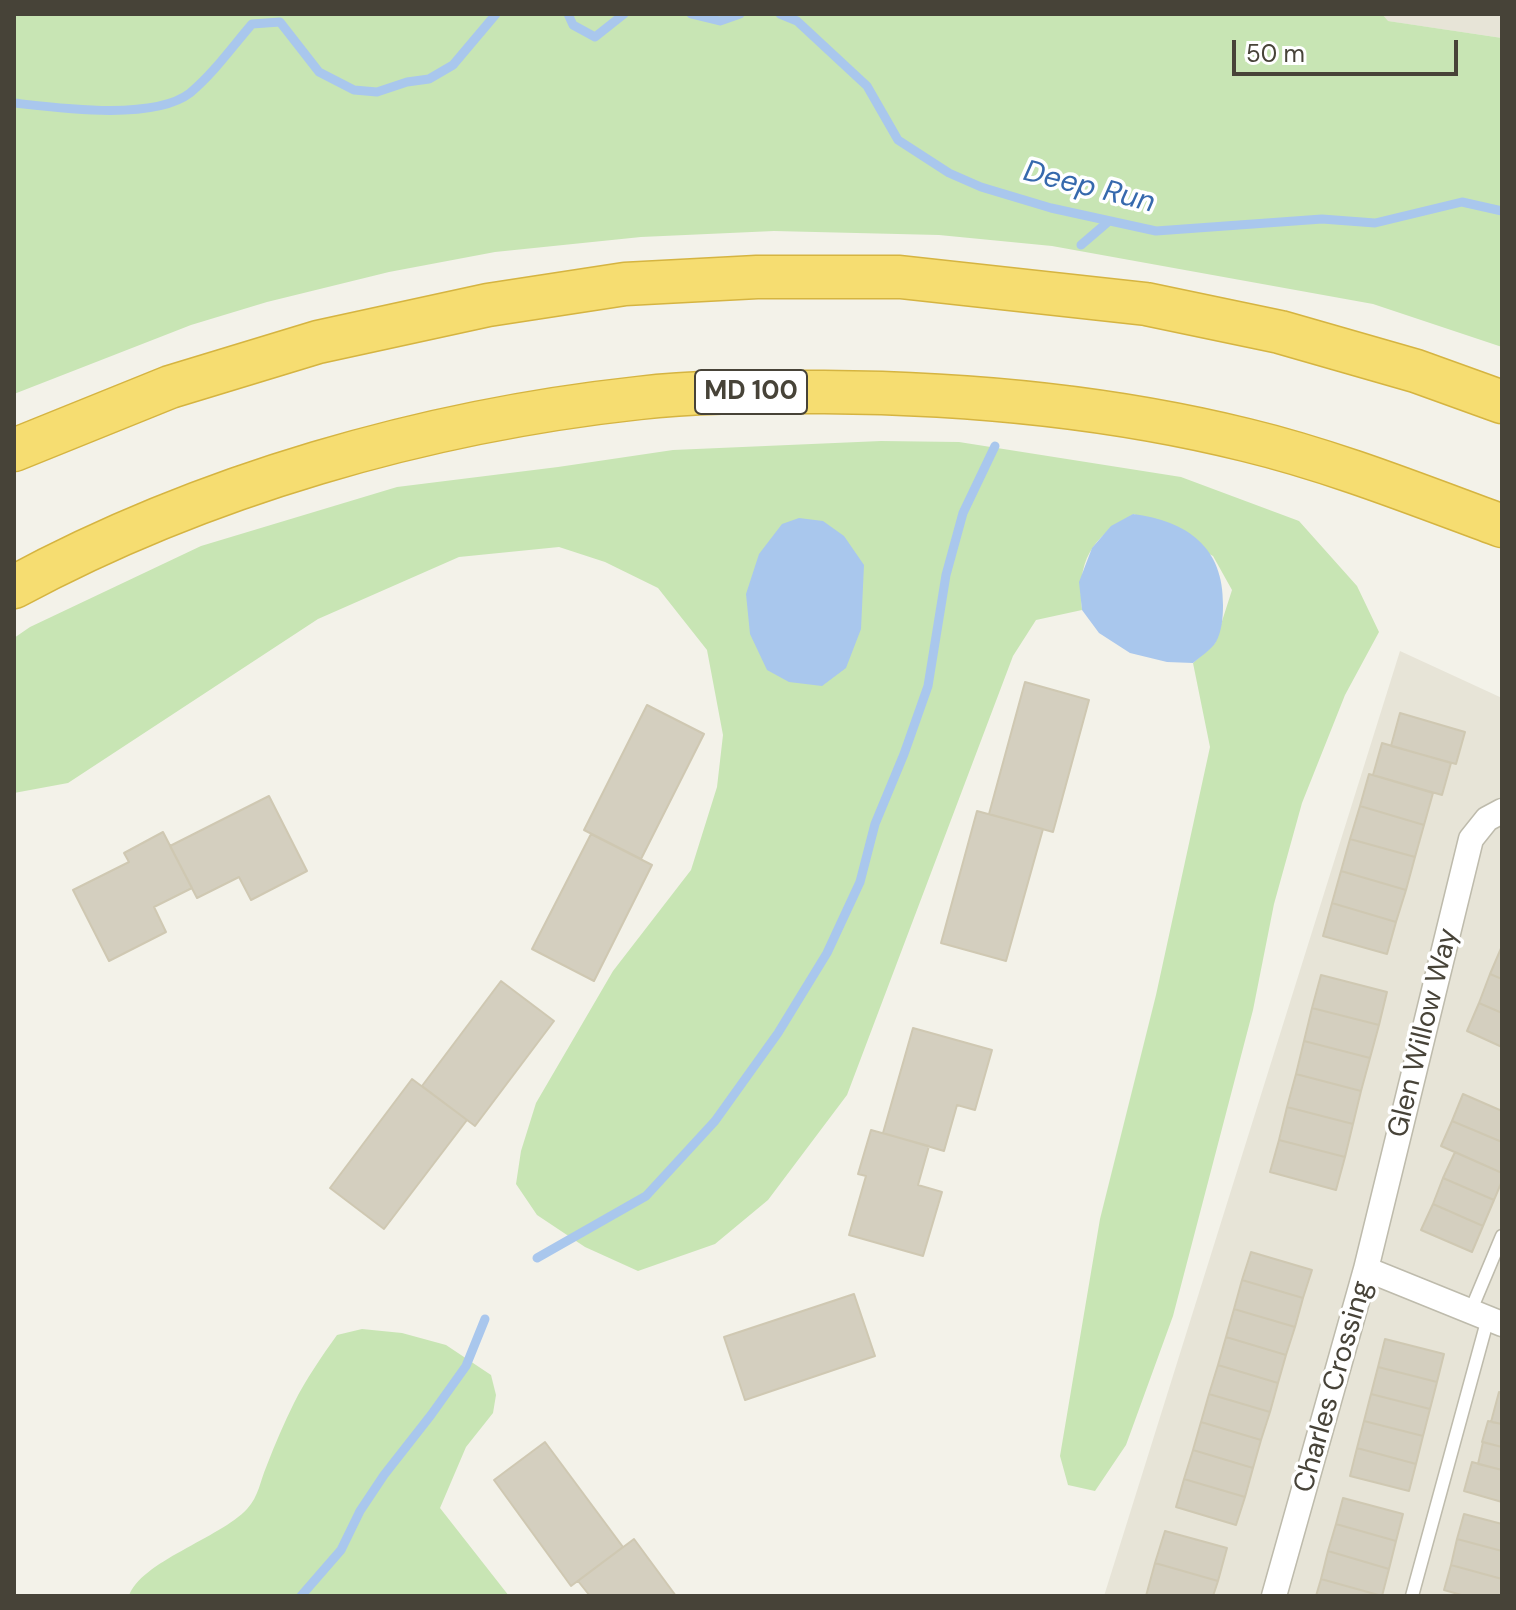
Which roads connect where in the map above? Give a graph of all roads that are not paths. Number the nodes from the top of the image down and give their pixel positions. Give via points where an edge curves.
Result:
1 (1502, 402) edge
2 (14, 450) edge
3 (1502, 526) edge
4 (14, 587) edge
5 (1502, 811) edge
6 (1502, 1236) edge
7 (1366, 1269) junction
8 (1487, 1317) edge
9 (1274, 1596) edge
10 (1412, 1596) edge

1 - 2 highway via 1295,337 1146,304 900,277 757,277 625,284 504,302 318,342 170,387
3 - 4 highway, MD 100 via 1247,440 1127,416 1008,400 752,392 641,398 512,416 344,455 205,501
5 - 7 street, Glen Willow Way via 1487,819 1471,839
6 - 8 lane
7 - 8 street, Charles Crossing
7 - 9 street, Charles Crossing
8 - 10 lane

